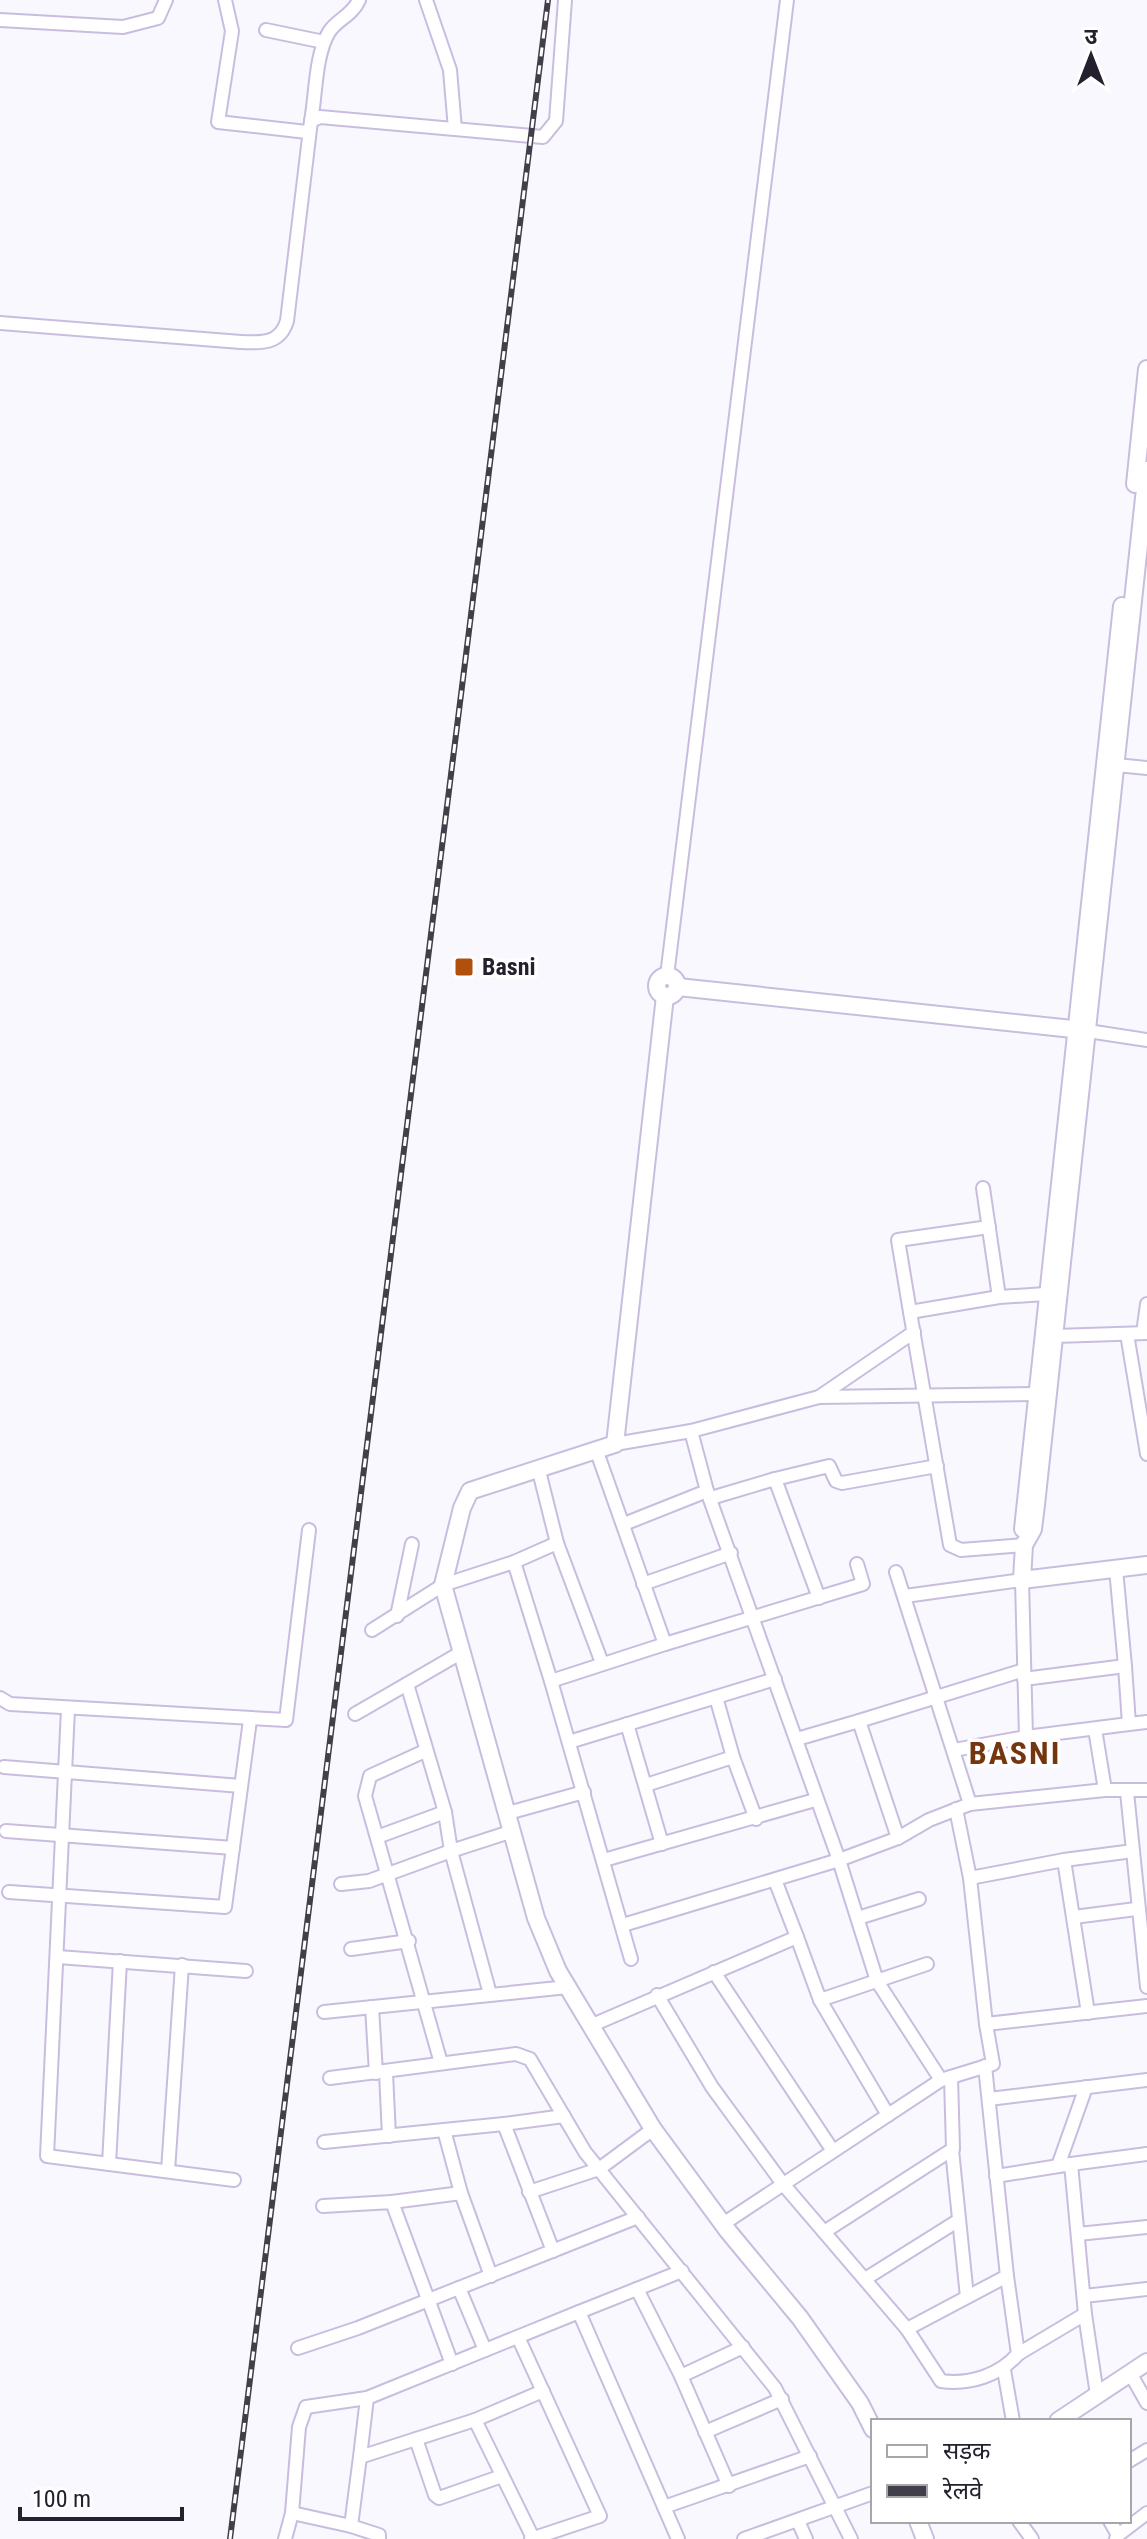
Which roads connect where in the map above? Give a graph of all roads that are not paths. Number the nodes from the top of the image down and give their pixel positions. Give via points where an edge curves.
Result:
1 (166, 0) edge
2 (225, 0) edge
3 (359, 0) edge
4 (426, 0) edge
5 (565, 0) edge
6 (787, 0) edge
7 (0, 20) edge
8 (266, 30) dead end
9 (324, 42) junction
10 (309, 126) junction
11 (455, 129) junction
12 (0, 323) edge
13 (1147, 369) edge
14 (1147, 470) edge
15 (1143, 547) edge
16 (1116, 765) junction
17 (1147, 768) edge
18 (1106, 805) junction
19 (670, 986) junction
20 (1081, 1030) junction
21 (1147, 1040) edge
22 (983, 1188) dead end
23 (989, 1227) junction
24 (1046, 1294) junction
25 (999, 1297) junction
26 (1147, 1304) edge
27 (910, 1312) junction
28 (914, 1332) junction
29 (1145, 1333) edge
30 (1127, 1334) junction
31 (1055, 1336) junction
32 (1036, 1394) junction
33 (819, 1397) junction
34 (925, 1398) junction
35 (1144, 1420) edge
36 (691, 1431) junction
37 (615, 1444) junction
38 (597, 1452) junction
39 (1147, 1454) edge
40 (937, 1466) junction
41 (539, 1471) junction
42 (775, 1479) junction
43 (709, 1494) junction
44 (624, 1524) junction
45 (309, 1530) dead end
46 (1025, 1542) junction
47 (557, 1543) junction
48 (412, 1544) dead end
49 (731, 1553) junction
50 (514, 1562) junction
51 (857, 1564) dead end
52 (1147, 1565) edge
53 (1116, 1569) junction
54 (896, 1572) dead end
55 (1022, 1580) junction
56 (643, 1584) junction
57 (443, 1585) junction
58 (905, 1596) junction
59 (819, 1598) junction
60 (397, 1616) junction
61 (752, 1617) junction
62 (372, 1630) dead end
63 (665, 1644) junction
64 (462, 1652) junction
65 (602, 1663) junction
66 (1125, 1666) junction
67 (1024, 1675) junction
68 (775, 1679) junction
69 (551, 1681) junction
70 (407, 1684) junction
71 (716, 1697) junction
72 (935, 1697) junction
73 (0, 1698) edge
74 (68, 1709) junction
75 (355, 1714) dead end
76 (250, 1720) junction
77 (859, 1721) junction
78 (1147, 1722) edge
79 (627, 1724) junction
80 (1129, 1724) junction
81 (1095, 1729) junction
82 (1026, 1737) junction
83 (797, 1739) junction
84 (569, 1742) junction
85 (954, 1750) junction
86 (425, 1751) junction
87 (733, 1757) junction
88 (4, 1767) dead end
89 (65, 1773) junction
90 (646, 1785) junction
91 (241, 1786) junction
92 (1105, 1790) junction
93 (1147, 1790) edge
94 (584, 1792) junction
95 (1127, 1792) junction
96 (815, 1800) junction
97 (970, 1804) junction
98 (956, 1809) junction
99 (445, 1812) junction
100 (508, 1813) junction
101 (756, 1819) junction
102 (6, 1831) dead end
103 (513, 1831) junction
104 (63, 1834) junction
105 (377, 1837) junction
106 (898, 1838) junction
107 (662, 1844) junction
108 (233, 1848) junction
109 (451, 1851) junction
110 (1133, 1851) junction
111 (604, 1860) junction
112 (839, 1860) junction
113 (1064, 1860) junction
114 (388, 1871) junction
115 (970, 1878) junction
116 (775, 1880) junction
117 (341, 1884) dead end
118 (9, 1892) dead end
119 (61, 1896) junction
120 (919, 1899) dead end
121 (1136, 1909) junction
122 (1074, 1917) junction
123 (858, 1918) junction
124 (623, 1925) junction
125 (797, 1937) junction
126 (409, 1941) junction
127 (351, 1949) dead end
128 (58, 1957) junction
129 (631, 1959) dead end
130 (120, 1961) junction
131 (927, 1964) dead end
132 (182, 1965) junction
133 (246, 1971) dead end
134 (714, 1972) junction
135 (877, 1981) junction
136 (568, 1987) junction
137 (1147, 1987) edge
138 (490, 1994) junction
139 (657, 1995) junction
140 (820, 2000) junction
141 (425, 2002) junction
142 (1147, 2006) edge
143 (372, 2007) junction
144 (324, 2012) dead end
145 (1088, 2013) junction
146 (986, 2024) junction
147 (590, 2026) junction
148 (441, 2063) junction
149 (985, 2066) junction
150 (381, 2073) junction
151 (330, 2078) dead end
152 (946, 2078) junction
153 (1147, 2080) edge
154 (1086, 2087) junction
155 (989, 2099) junction
156 (888, 2115) junction
157 (564, 2116) junction
158 (504, 2124) junction
159 (653, 2129) junction
160 (444, 2130) junction
161 (389, 2136) junction
162 (324, 2142) dead end
163 (952, 2150) junction
164 (833, 2151) junction
165 (1147, 2154) edge
166 (109, 2164) junction
167 (1065, 2165) junction
168 (599, 2169) junction
169 (168, 2171) junction
170 (996, 2176) junction
171 (234, 2180) dead end
172 (783, 2184) junction
173 (529, 2192) junction
174 (461, 2193) junction
175 (392, 2202) junction
176 (323, 2206) dead end
177 (638, 2217) junction
178 (959, 2220) junction
179 (723, 2224) junction
180 (1147, 2227) edge
181 (824, 2232) junction
182 (1078, 2234) junction
183 (553, 2251) junction
184 (682, 2271) junction
185 (491, 2276) junction
186 (1007, 2276) junction
187 (865, 2279) junction
188 (459, 2288) junction
189 (637, 2289) junction
190 (1147, 2289) edge
191 (1084, 2296) junction
192 (967, 2297) junction
193 (427, 2301) junction
194 (579, 2312) junction
195 (1085, 2314) junction
196 (907, 2329) junction
197 (518, 2337) junction
198 (743, 2347) junction
199 (298, 2348) dead end
200 (485, 2350) junction
201 (1018, 2354) junction
202 (1147, 2362) edge
203 (452, 2364) junction
204 (1004, 2370) junction
205 (1130, 2373) junction
206 (681, 2376) junction
207 (543, 2391) junction
208 (1097, 2395) junction
209 (367, 2398) junction
210 (782, 2399) junction
211 (1147, 2403) edge
212 (1013, 2419) edge
213 (1061, 2419) edge
214 (475, 2420) junction
215 (871, 2425) edge
216 (705, 2432) junction
217 (416, 2439) junction
218 (810, 2456) junction
219 (360, 2457) junction
220 (502, 2476) junction
221 (729, 2486) junction
222 (871, 2494) edge
223 (664, 2507) junction
224 (836, 2508) junction
225 (292, 2513) junction
226 (1147, 2513) edge
227 (798, 2521) junction
228 (351, 2526) junction
229 (1117, 2537) edge
230 (751, 2538) edge
231 (285, 2539) edge
232 (379, 2539) edge
233 (532, 2539) edge
234 (678, 2539) edge
235 (806, 2539) edge
236 (851, 2539) edge

1 - 7 street via 158,18 123,27
2 - 10 street via 232,31 218,122
3 - 9 street
4 - 11 street via 450,70
5 - 11 street via 555,126 543,137 532,138
6 - 19 street
8 - 9 street
9 - 10 street
10 - 11 street via 320,117
10 - 12 street via 287,321 275,340 241,342
13 - 18 street
14 - 15 street
15 - 16 street
16 - 17 street
16 - 18 street
18 - 20 street
19 - 20 street
19 - 37 street
20 - 21 street
20 - 24 street
20 - 31 street
22 - 23 street
23 - 25 street
23 - 27 street via 898,1240
24 - 25 street
24 - 32 street
25 - 27 street
26 - 29 street
27 - 28 street
28 - 33 street
28 - 34 street
29 - 30 street
30 - 31 street
30 - 35 street
31 - 46 street via 1033,1529
32 - 34 street
32 - 46 street via 1022,1527
33 - 34 street
33 - 36 street
34 - 40 street
35 - 39 street
36 - 37 street
36 - 43 street
37 - 38 street
38 - 41 street
38 - 44 street
40 - 42 street via 842,1483 829,1466
40 - 46 street via 954,1550
41 - 47 street
41 - 57 street via 470,1491
42 - 43 street
42 - 59 street
43 - 44 street
43 - 49 street
44 - 56 street
45 - 76 street via 289,1713 286,1720
46 - 55 street
47 - 50 street
47 - 65 street
48 - 60 street
49 - 56 street
49 - 61 street
50 - 57 street
50 - 69 street
51 - 59 street via 863,1584
52 - 53 street
53 - 55 street
53 - 66 street
54 - 58 street
55 - 58 street
55 - 67 street
56 - 63 street
57 - 60 street
57 - 64 street
58 - 72 street
59 - 61 street
60 - 62 street
61 - 63 street
61 - 68 street
63 - 65 street
64 - 70 street
64 - 100 street
65 - 69 street
66 - 67 street
66 - 80 street
67 - 72 street
67 - 82 street
68 - 71 street
68 - 83 street
69 - 84 street
70 - 75 street
70 - 86 street
71 - 79 street
71 - 87 street
72 - 77 street
72 - 85 street
73 - 74 street via 10,1704
74 - 76 street
74 - 89 street
76 - 91 street
77 - 83 street
77 - 106 street
78 - 80 street
79 - 84 street
79 - 90 street
80 - 81 street
81 - 82 street
81 - 92 street
82 - 85 street
83 - 96 street
84 - 94 street
85 - 97 street
86 - 99 street
86 - 105 street via 370,1776 365,1796
87 - 90 street
87 - 101 street
88 - 89 street
89 - 91 street
89 - 104 street
90 - 107 street
91 - 108 street
92 - 95 street
92 - 97 street
93 - 95 street
94 - 100 street
94 - 111 street
95 - 110 street
96 - 101 street
96 - 112 street
97 - 98 street
98 - 106 street
98 - 115 street
99 - 105 street
99 - 109 street
100 - 103 street
101 - 107 street
102 - 104 street
103 - 109 street
103 - 136 street via 536,1918
104 - 108 street
104 - 119 street
105 - 114 street
106 - 112 street
107 - 111 street
108 - 119 street via 225,1907
109 - 114 street
109 - 138 street
110 - 113 street
110 - 121 street
111 - 124 street
112 - 116 street
112 - 123 street
113 - 115 street
113 - 122 street
114 - 117 street via 369,1881
114 - 126 street
115 - 146 street
116 - 124 street
116 - 125 street
118 - 119 street
119 - 128 street
120 - 123 street
121 - 122 street
121 - 137 street
122 - 145 street
123 - 135 street
124 - 129 street
125 - 134 street
125 - 140 street
126 - 127 street
126 - 141 street
128 - 130 street
128 - 166 street via 47,2156
130 - 132 street
130 - 166 street
131 - 135 street
132 - 133 street
132 - 169 street
134 - 139 street
134 - 164 street
135 - 140 street
135 - 152 street
136 - 138 street
136 - 147 street
138 - 141 street
139 - 147 street
139 - 172 street via 712,2087
140 - 156 street
141 - 143 street
141 - 148 street
142 - 145 street
143 - 144 street
143 - 150 street
145 - 146 street
146 - 149 street via 993,2064
147 - 159 street
148 - 150 street
148 - 157 street via 526,2057
149 - 152 street
149 - 155 street
150 - 151 street
150 - 161 street
152 - 156 street
152 - 163 street
153 - 154 street
154 - 155 street
154 - 167 street
155 - 170 street
156 - 164 street
157 - 158 street
157 - 168 street
158 - 160 street
158 - 173 street
159 - 168 street
159 - 179 street
160 - 161 street
160 - 174 street
161 - 162 street
163 - 178 street
163 - 181 street
164 - 172 street
165 - 167 street
166 - 169 street
167 - 170 street
167 - 182 street
168 - 173 street
168 - 177 street
169 - 171 street
170 - 186 street
172 - 179 street
172 - 181 street
173 - 183 street
174 - 175 street
174 - 185 street
175 - 176 street
175 - 193 street
177 - 183 street
177 - 184 street
178 - 187 street
178 - 192 street
179 - 215 street via 800,2318
180 - 182 street
181 - 187 street
182 - 191 street
183 - 185 street
184 - 189 street
184 - 198 street
185 - 188 street
186 - 192 street
186 - 201 street
187 - 196 street
188 - 193 street
188 - 200 street
189 - 194 street
189 - 206 street
190 - 191 street
191 - 195 street
192 - 196 street
193 - 199 street
193 - 203 street
194 - 197 street
194 - 223 street
195 - 201 street
195 - 208 street
196 - 204 street via 941,2381 972,2380
197 - 200 street
197 - 207 street
198 - 206 street
198 - 210 street
200 - 203 street
201 - 204 street
202 - 205 street
203 - 209 street
204 - 212 street
205 - 208 street
205 - 211 street
206 - 216 street
207 - 214 street
207 - 233 street via 600,2516
208 - 213 street
209 - 219 street
209 - 225 street via 306,2407 295,2456
210 - 216 street
210 - 218 street
214 - 217 street
214 - 220 street
216 - 221 street
217 - 219 street
217 - 220 street via 439,2498
218 - 221 street
218 - 224 street
219 - 228 street
220 - 233 street
221 - 223 street
222 - 224 street
223 - 234 street
224 - 227 street
224 - 236 street
225 - 228 street
225 - 231 street
226 - 229 street
227 - 230 street
227 - 235 street
228 - 232 street

